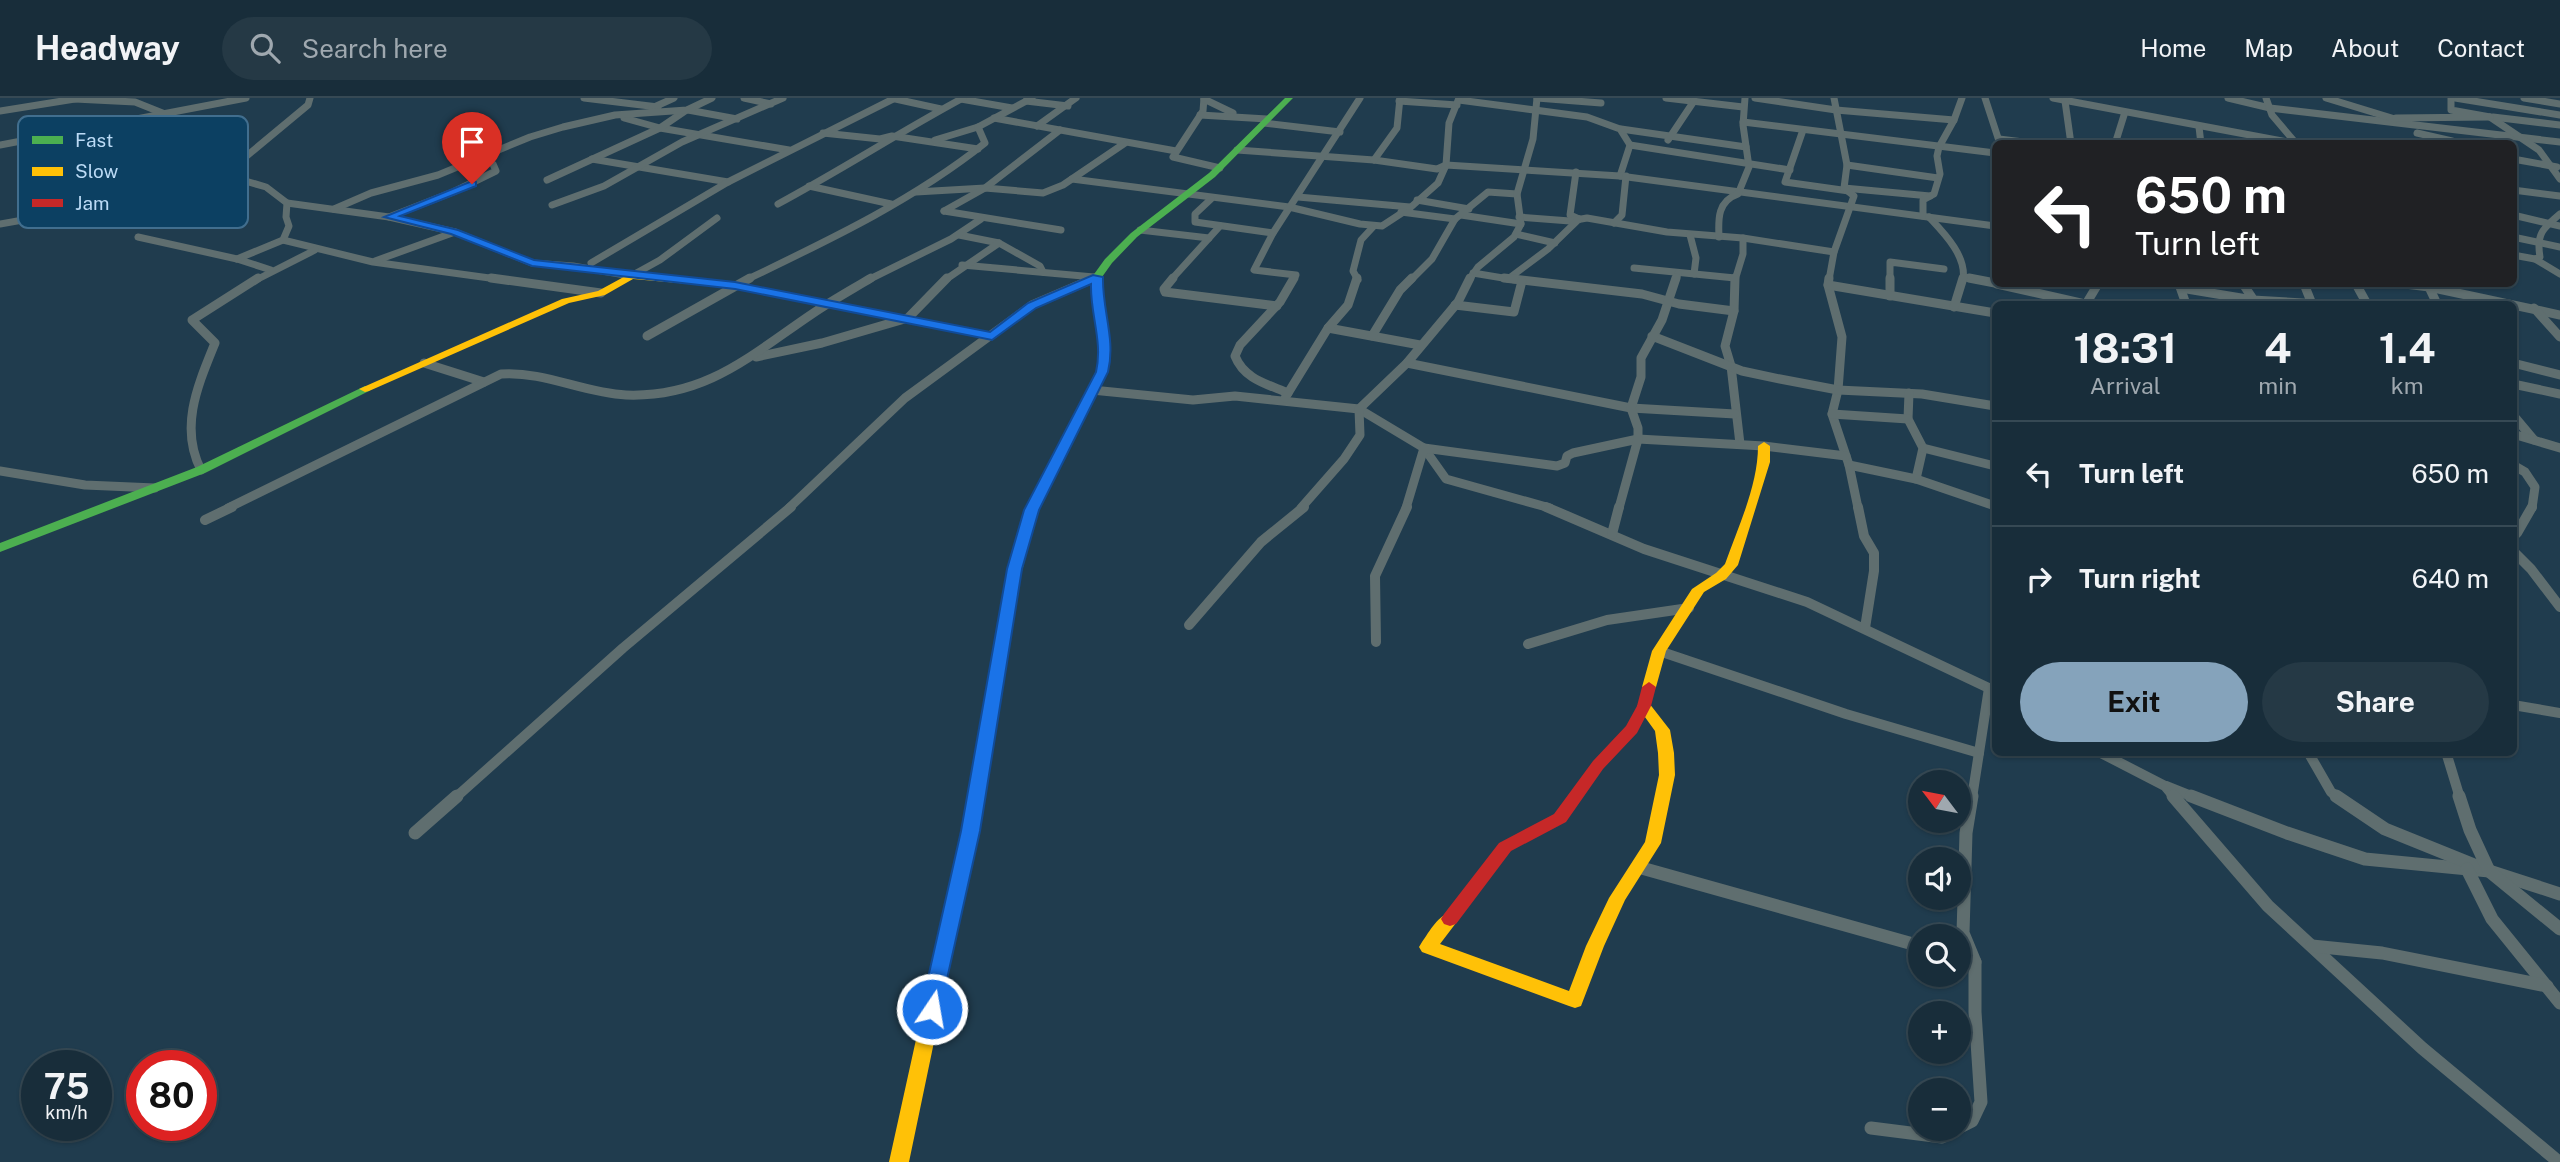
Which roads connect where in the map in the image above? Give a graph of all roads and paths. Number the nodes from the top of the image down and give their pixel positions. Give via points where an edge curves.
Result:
1 (246, 98) edge
2 (318, 98) edge
3 (584, 98) edge
4 (674, 98) edge
5 (712, 98) edge
6 (744, 98) edge
7 (783, 98) edge
8 (892, 98) edge
9 (962, 98) edge
10 (1076, 98) edge
11 (1204, 98) edge
12 (1289, 98) edge
13 (1360, 98) edge
14 (1666, 98) edge
15 (1745, 98) edge
16 (1755, 98) edge
17 (1834, 98) edge
18 (1962, 98) edge
19 (1984, 98) edge
20 (2053, 98) edge
21 (2228, 98) edge
22 (2266, 98) edge
23 (2326, 98) edge
24 (2453, 98) edge
25 (2524, 98) edge
26 (78, 99) edge
27 (1029, 99) edge
28 (1537, 99) edge
29 (1400, 100) edge
30 (1458, 101) edge
31 (1601, 101) edge
32 (1694, 101) junction
33 (2065, 101) junction
34 (309, 102) edge
35 (771, 104) junction
36 (2560, 104) edge
37 (1068, 106) junction
38 (658, 107) junction
39 (1743, 107) junction
40 (1012, 108) junction
41 (2270, 108) junction
42 (941, 109) junction
43 (687, 110) junction
44 (1537, 110) junction
45 (1836, 110) junction
46 (0, 111) edge
47 (2125, 112) junction
48 (165, 114) junction
49 (1200, 114) junction
50 (1563, 114) junction
51 (2560, 115) edge
52 (154, 116) edge
53 (615, 116) junction
54 (1239, 116) junction
55 (2490, 117) junction
56 (994, 118) junction
57 (738, 119) junction
58 (1954, 120) junction
59 (2389, 120) junction
60 (1266, 121) junction
61 (1603, 121) junction
62 (1743, 122) junction
63 (2560, 125) edge
64 (1037, 126) junction
65 (978, 127) junction
66 (2199, 127) junction
67 (660, 128) junction
68 (1621, 129) junction
69 (1060, 130) junction
70 (1803, 130) junction
71 (2451, 131) junction
72 (1340, 132) junction
73 (823, 133) junction
74 (704, 134) junction
75 (1842, 134) junction
76 (892, 136) junction
77 (1670, 136) junction
78 (449, 140) dead end
79 (2000, 140) edge
80 (2070, 140) edge
81 (2116, 140) edge
82 (2201, 140) edge
83 (2278, 140) edge
84 (2293, 140) edge
85 (2446, 140) edge
86 (2452, 140) edge
87 (2502, 140) edge
88 (2528, 140) junction
89 (931, 141) junction
90 (18, 142) edge
91 (2560, 142) edge
92 (1125, 143) junction
93 (0, 145) edge
94 (1630, 145) junction
95 (1746, 147) junction
96 (1939, 147) junction
97 (978, 149) junction
98 (1664, 149) junction
99 (789, 150) junction
100 (1237, 150) junction
101 (1176, 151) junction
102 (1992, 153) edge
103 (248, 154) edge
104 (1321, 158) junction
105 (481, 159) junction
106 (592, 159) junction
107 (1374, 160) junction
108 (2517, 160) edge
109 (1749, 164) junction
110 (1446, 165) junction
111 (1847, 165) junction
112 (637, 167) junction
113 (2557, 167) edge
114 (1220, 168) junction
115 (1523, 169) junction
116 (1790, 170) junction
117 (1576, 172) junction
118 (1623, 176) junction
119 (1938, 178) junction
120 (1072, 179) junction
121 (2560, 179) edge
122 (547, 180) dead end
123 (248, 182) edge
124 (728, 182) junction
125 (809, 186) junction
126 (985, 188) junction
127 (1847, 190) junction
128 (2517, 191) edge
129 (913, 192) junction
130 (1517, 194) junction
131 (1738, 194) junction
132 (1188, 196) junction
133 (1930, 196) junction
134 (2559, 196) edge
135 (1298, 197) junction
136 (1211, 199) junction
137 (1338, 200) junction
138 (1417, 200) junction
139 (287, 203) junction
140 (778, 204) dead end
141 (891, 204) junction
142 (552, 205) dead end
143 (1289, 206) junction
144 (1411, 207) junction
145 (1850, 207) junction
146 (334, 209) junction
147 (1469, 209) junction
148 (1401, 212) junction
149 (2560, 214) edge
150 (1329, 216) junction
151 (2517, 216) edge
152 (389, 217) junction
153 (1458, 217) junction
154 (1926, 217) junction
155 (717, 218) dead end
156 (981, 219) junction
157 (1580, 219) junction
158 (1520, 220) junction
159 (18, 221) edge
160 (2546, 222) junction
161 (1614, 223) junction
162 (0, 224) edge
163 (1220, 226) junction
164 (1992, 226) edge
165 (2560, 226) edge
166 (1373, 227) junction
167 (1061, 230) dead end
168 (1140, 230) junction
169 (454, 232) junction
170 (1273, 233) junction
171 (1516, 234) junction
172 (959, 235) junction
173 (1690, 235) junction
174 (138, 237) dead end
175 (1719, 237) junction
176 (1743, 238) junction
177 (2517, 238) edge
178 (1209, 239) junction
179 (283, 240) junction
180 (2537, 242) junction
181 (999, 243) junction
182 (1555, 243) junction
183 (2560, 247) edge
184 (315, 250) junction
185 (1834, 252) junction
186 (2517, 256) edge
187 (237, 259) junction
188 (2535, 259) junction
189 (373, 262) junction
190 (592, 262) dead end
191 (962, 265) junction
192 (1634, 268) dead end
193 (1944, 269) dead end
194 (271, 270) junction
195 (1044, 272) junction
196 (1473, 273) junction
197 (1678, 273) junction
198 (1694, 274) junction
199 (2560, 274) edge
200 (631, 276) junction
201 (1097, 277) junction
202 (1964, 277) junction
203 (1735, 278) junction
204 (1508, 279) junction
205 (1522, 281) junction
206 (1992, 282) edge
207 (735, 285) junction
208 (1828, 285) junction
209 (2013, 287) edge
210 (2185, 287) edge
211 (2439, 287) edge
212 (601, 293) junction
213 (1890, 296) junction
214 (1668, 300) junction
215 (2072, 301) edge
216 (2250, 301) edge
217 (2505, 301) edge
218 (829, 303) junction
219 (2517, 303) edge
220 (1455, 305) junction
221 (1277, 306) junction
222 (1954, 307) junction
223 (2534, 307) junction
224 (1734, 311) junction
225 (1992, 313) edge
226 (2560, 315) edge
227 (908, 318) junction
228 (1328, 328) junction
229 (647, 336) dead end
230 (1372, 336) junction
231 (1652, 336) junction
232 (992, 337) junction
233 (2560, 337) edge
234 (1420, 345) junction
235 (753, 358) junction
236 (424, 363) junction
237 (1407, 363) junction
238 (1731, 366) junction
239 (2517, 368) edge
240 (2560, 375) edge
241 (484, 382) junction
242 (2517, 385) edge
243 (1092, 390) junction
244 (1839, 390) junction
245 (1288, 393) junction
246 (1909, 393) junction
247 (2560, 394) edge
248 (1281, 403) junction
249 (1992, 406) edge
250 (1631, 408) junction
251 (1359, 410) junction
252 (1735, 414) junction
253 (1832, 414) junction
254 (1908, 419) junction
255 (2517, 420) edge
256 (2517, 430) edge
257 (2517, 435) edge
258 (1638, 439) junction
259 (2536, 442) junction
260 (1740, 444) junction
261 (1764, 446) junction
262 (1424, 448) junction
263 (1923, 448) junction
264 (2560, 448) edge
265 (1848, 461) junction
266 (1992, 465) edge
267 (2517, 467) edge
268 (201, 470) junction
269 (0, 471) edge
270 (1916, 479) junction
271 (155, 488) junction
272 (1992, 505) edge
273 (205, 520) dead end
274 (2517, 533) edge
275 (1612, 534) junction
276 (0, 548) edge
277 (2517, 555) edge
278 (1721, 576) junction
279 (2560, 607) edge
280 (1689, 608) junction
281 (1188, 625) dead end
282 (1864, 628) junction
283 (1376, 642) dead end
284 (1528, 644) dead end
285 (1659, 651) junction
286 (1992, 689) edge
287 (1644, 706) junction
288 (2517, 706) edge
289 (2560, 713) edge
290 (1979, 753) junction
291 (2109, 756) edge
292 (2310, 756) edge
293 (2447, 756) edge
294 (2165, 786) junction
295 (415, 833) dead end
296 (1638, 867) junction
297 (2467, 869) junction
298 (2489, 871) junction
299 (2560, 894) edge
300 (2560, 929) edge
301 (1908, 943) edge
302 (2311, 946) junction
303 (1971, 961) edge
304 (1975, 962) junction
305 (2547, 986) junction
306 (2560, 1003) edge
307 (1971, 1122) edge
308 (1871, 1128) dead end
309 (1908, 1133) edge
310 (899, 1162) edge
311 (2559, 1162) edge

1 - 48 street
2 - 34 street
3 - 38 street
4 - 38 street
5 - 43 street
6 - 35 street
7 - 35 street
8 - 42 street
8 - 73 street
9 - 40 street
9 - 42 street
10 - 37 street
11 - 49 street
11 - 54 street
12 - 60 main road
13 - 72 street
14 - 32 street
15 - 39 street
16 - 45 street
17 - 45 street
18 - 58 street
19 - 79 street
20 - 33 street
21 - 41 street
22 - 41 street
23 - 59 street
24 - 51 street
24 - 55 street via 2451,110
25 - 36 street
26 - 46 street
26 - 48 street via 158,107
27 - 37 street
27 - 40 street
28 - 31 street
28 - 44 street
28 - 50 street
29 - 30 street
29 - 107 street via 1396,128
30 - 44 street
30 - 110 street via 1446,139
31 - 61 street
32 - 39 street
32 - 77 street
33 - 47 street
33 - 80 street
34 - 103 street
35 - 57 street
37 - 64 street
38 - 43 street
38 - 53 street
39 - 62 street
40 - 56 street
41 - 59 street
41 - 84 street
42 - 76 street
43 - 53 street
43 - 57 street
43 - 67 street
44 - 50 street
44 - 115 street
45 - 58 street
45 - 75 street
47 - 66 street
47 - 81 street
48 - 52 street
49 - 54 street
49 - 101 street
50 - 61 street
53 - 67 street
53 - 105 street via 530,137
54 - 60 street
55 - 59 street
55 - 63 street
55 - 88 street
56 - 64 street
56 - 65 street
57 - 74 street
58 - 96 street
59 - 71 street
59 - 85 street
60 - 72 street
60 - 100 main road
61 - 68 street
62 - 70 street
62 - 95 street
64 - 69 street
65 - 89 street
65 - 97 street via 985,143
66 - 82 street
66 - 83 street
67 - 74 street
67 - 106 street
68 - 77 street
68 - 94 street
69 - 92 street
69 - 126 street
70 - 75 street
70 - 116 street
71 - 86 street
71 - 87 street
72 - 104 street
73 - 76 street via 880,139
73 - 99 street
74 - 99 street
74 - 112 street
75 - 96 street
75 - 111 street
76 - 89 street
76 - 125 street
77 - 95 street
77 - 98 street
78 - 105 street
87 - 88 street
88 - 91 street
88 - 113 street
89 - 97 street
90 - 93 street
92 - 101 street
92 - 120 street
94 - 98 street
94 - 118 street
95 - 109 street
96 - 102 street
96 - 119 street
97 - 129 street
98 - 109 street
99 - 124 street
100 - 104 street
100 - 114 main road
101 - 114 street via 1173,157
104 - 107 street
104 - 135 street
105 - 146 street via 371,192
105 - 152 street via 493,164 496,171
106 - 112 street
106 - 122 street
107 - 110 street via 1437,169
108 - 113 street
109 - 116 street
109 - 131 street
110 - 115 street
110 - 138 street via 1438,183
111 - 119 street
111 - 127 street
112 - 124 street
112 - 142 street via 604,186
113 - 121 street
114 - 132 main road
115 - 117 street
115 - 130 street
116 - 127 street via 1785,182
117 - 118 street
117 - 157 street via 1570,215
118 - 131 street
118 - 161 street via 1622,215
119 - 133 street
120 - 126 street via 1043,193
120 - 132 street
123 - 139 street via 266,187
124 - 190 street
125 - 140 street
125 - 141 street
126 - 129 street
126 - 156 street via 944,211
127 - 133 street
127 - 145 street via 1854,196
128 - 134 street
129 - 141 street
130 - 147 street via 1488,192
130 - 158 street
131 - 145 street
131 - 175 street via 1730,195 1721,205
132 - 136 street
132 - 168 main road
133 - 154 street via 1923,200
135 - 137 street
135 - 143 street
136 - 143 street
136 - 163 street via 1195,222
137 - 144 street
137 - 150 street
138 - 144 street
138 - 147 street
139 - 146 street
139 - 179 street via 289,226
141 - 207 street via 853,229
143 - 150 street
143 - 170 street
144 - 148 street
145 - 154 street
145 - 185 street
146 - 152 street
147 - 153 street
148 - 153 street
148 - 166 street via 1389,224
149 - 160 street
150 - 166 street
151 - 160 street
152 - 169 street
153 - 158 street
153 - 230 street via 1432,259 1400,290
154 - 164 street
154 - 202 street via 1963,262
155 - 200 street
156 - 167 street
156 - 172 street
157 - 158 street
157 - 161 street
157 - 182 street
158 - 171 street
159 - 162 street
160 - 165 street
160 - 180 street
161 - 173 street
163 - 170 street
163 - 178 street
166 - 228 street via 1357,250 1353,271 1358,280 1348,305
168 - 178 street
168 - 201 main road
169 - 189 street
169 - 200 street via 532,263
170 - 221 street via 1254,270 1296,275
171 - 182 street
171 - 196 street
172 - 181 street
172 - 218 street
173 - 175 street
173 - 198 street via 1696,258
174 - 187 street
175 - 176 street
176 - 185 street
176 - 203 street
177 - 180 street
178 - 221 street via 1172,276 1165,292
179 - 184 street
179 - 187 street
180 - 183 street
180 - 188 street via 2540,257
181 - 191 street
181 - 195 street
182 - 204 street
184 - 189 street
184 - 194 street
185 - 208 street
186 - 188 street
187 - 194 street
188 - 199 street
189 - 212 street
191 - 195 street
191 - 227 street
192 - 197 street
193 - 213 street via 1890,262
194 - 268 street via 192,320 215,343 192,402 192,457
195 - 201 street
196 - 204 street
196 - 220 street
197 - 198 street
197 - 214 street
198 - 203 street
200 - 207 main road
200 - 212 main road
201 - 232 street via 1032,306
201 - 243 main road via 1096,297 1106,347 1102,372
202 - 206 street
202 - 222 street
203 - 224 street
204 - 205 street
205 - 214 street
205 - 220 street via 1514,313
207 - 218 main road
207 - 229 street
208 - 213 street
208 - 244 street via 1842,337
209 - 215 street
210 - 216 street
211 - 217 street
212 - 236 main road via 566,301
213 - 222 street
214 - 224 street
214 - 231 street
218 - 227 main road
218 - 235 street
219 - 223 street
220 - 234 street
221 - 245 street via 1237,349 1235,360 1250,376
222 - 225 street
223 - 226 street
223 - 233 street
224 - 238 street via 1725,346
227 - 232 main road
227 - 235 street
228 - 230 street
228 - 245 street
230 - 234 street
231 - 238 street
231 - 250 street
232 - 295 street via 895,406 799,500
234 - 237 street
235 - 241 street via 714,379 671,391 627,395 514,373
236 - 241 street
236 - 268 main road
237 - 250 street
237 - 251 street
238 - 244 street
238 - 252 street
239 - 240 street
241 - 273 street
242 - 247 street
243 - 248 street via 1193,400 1235,396
243 - 310 main road via 1032,510 1015,569 970,831
244 - 246 street
244 - 253 street
245 - 248 street
246 - 249 street
246 - 254 street
248 - 251 street
250 - 252 street
250 - 258 street
251 - 262 street
251 - 281 street via 1360,435 1344,459 1308,503 1261,542
252 - 260 street
253 - 254 street
253 - 265 street
254 - 263 street
255 - 259 street
256 - 259 street
257 - 259 street
258 - 260 street
258 - 262 street via 1573,453 1557,466
258 - 275 street
259 - 264 street
260 - 261 street
261 - 265 street
261 - 278 main road via 1764,462 1740,543
262 - 275 street via 1446,479 1542,505
262 - 283 street via 1409,503 1375,576
263 - 266 street
263 - 270 street
265 - 270 street
265 - 282 street via 1864,536 1874,553
267 - 274 street via 2529,473 2536,488 2534,508
268 - 271 main road
269 - 271 street via 85,485
270 - 272 street
271 - 276 main road
275 - 278 street
277 - 279 street
278 - 280 main road via 1699,589
278 - 282 street via 1807,602
280 - 284 street via 1646,611
280 - 285 main road
282 - 286 street
285 - 287 main road
285 - 290 street via 1846,715
286 - 290 street
287 - 296 main road via 1662,730 1667,775 1653,843
287 - 296 main road via 1632,729 1598,765 1560,818 1505,847 1428,947 1575,1001 1595,946
288 - 289 street
290 - 304 street via 1966,833 1964,920
291 - 294 street
292 - 298 street via 2331,792 2385,830
293 - 298 street via 2470,830
294 - 297 street via 2365,859
294 - 302 street via 2268,906
296 - 301 street via 1760,905
297 - 298 street
297 - 305 street via 2492,919
298 - 299 street
298 - 300 street
302 - 305 street via 2382,953
302 - 311 street via 2422,1048
303 - 304 street
304 - 307 street via 1981,1102
305 - 306 street
308 - 309 street

